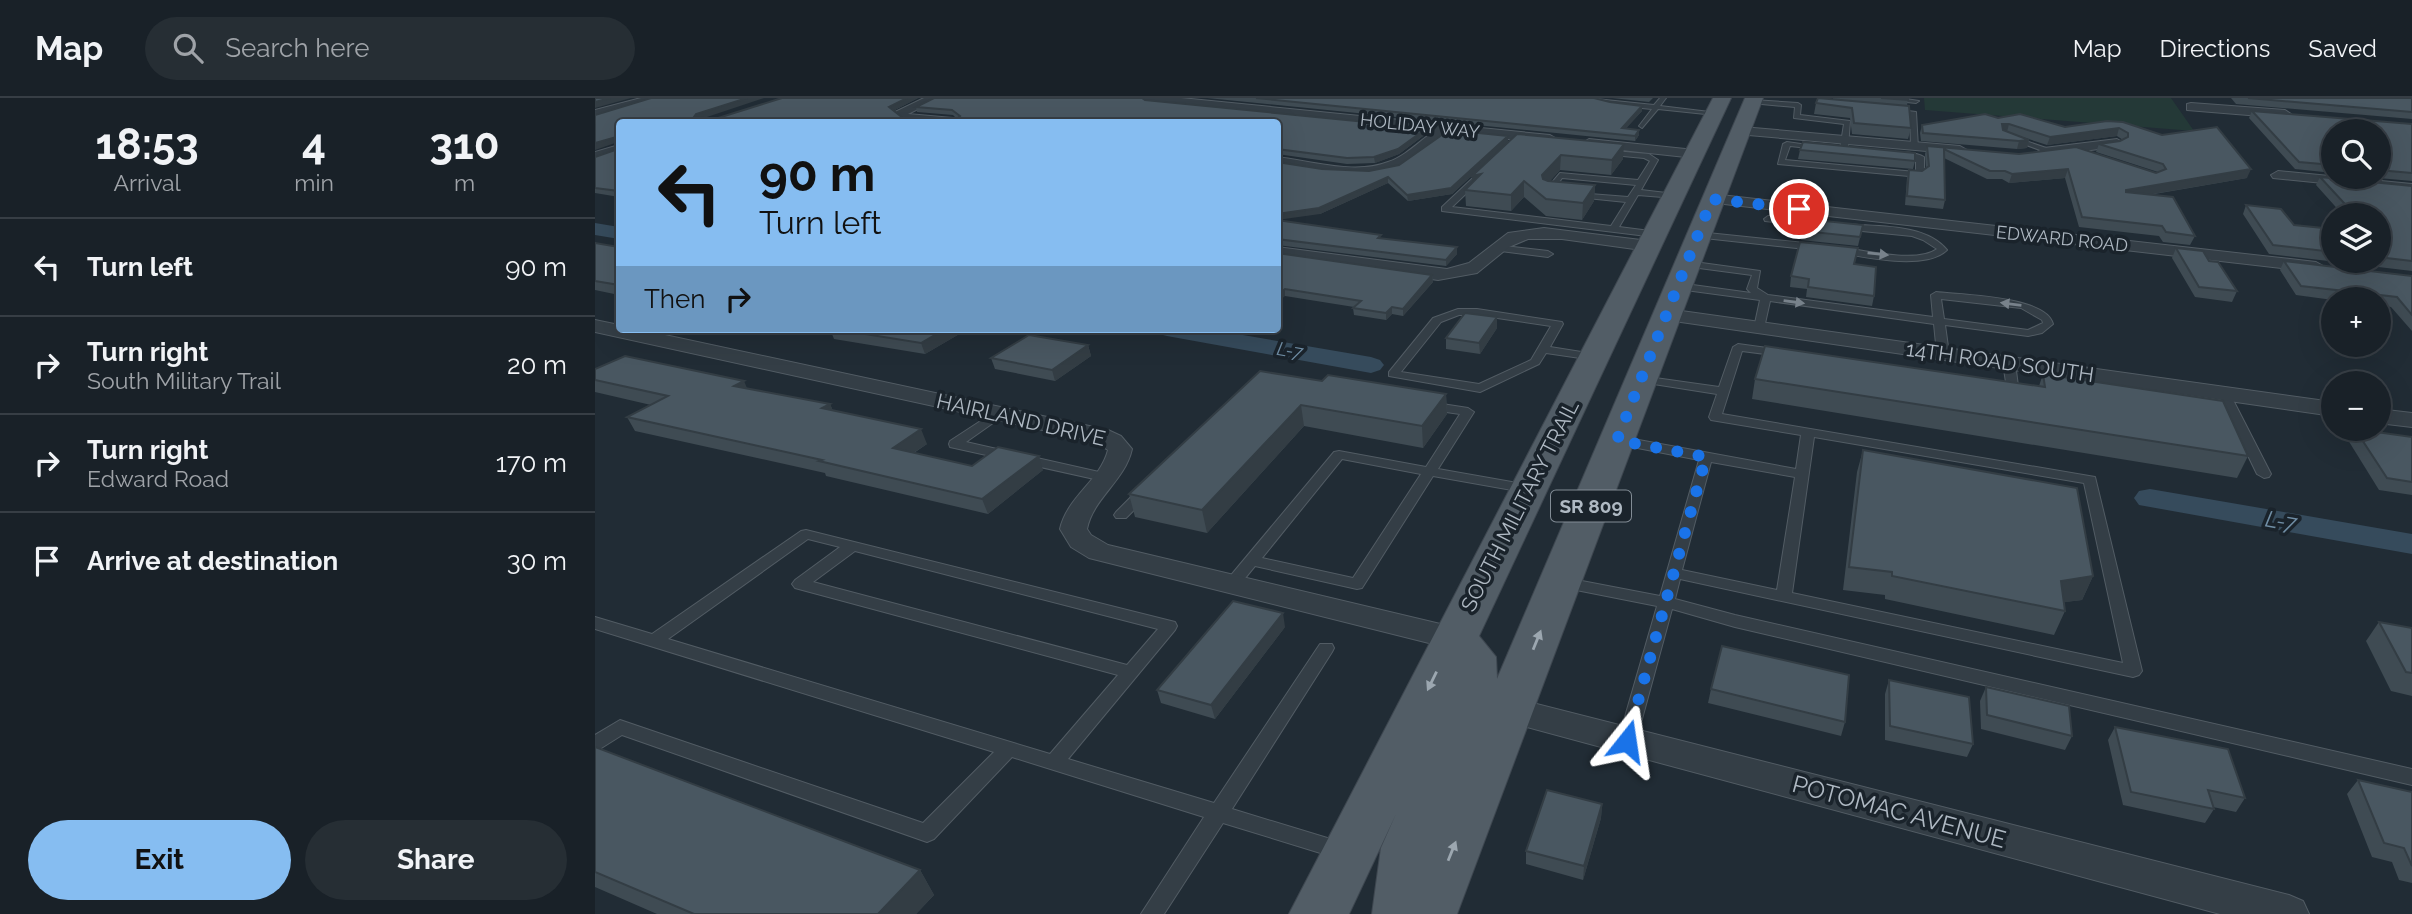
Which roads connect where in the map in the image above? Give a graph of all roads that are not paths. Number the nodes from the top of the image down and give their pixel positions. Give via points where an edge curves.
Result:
1 (655, 98) edge
2 (934, 98) edge
3 (1146, 98) edge
4 (1234, 98) edge
5 (1589, 98) edge
6 (1663, 98) edge
7 (1871, 98) edge
8 (1318, 102) edge
9 (1916, 102) dead end
10 (1812, 104) dead end
11 (1217, 105) junction
12 (1798, 105) junction
13 (1656, 107) junction
14 (2191, 107) dead end
15 (1739, 108) edge
16 (1888, 110) edge
17 (595, 114) edge
18 (1456, 116) edge
19 (2302, 116) edge
20 (924, 119) edge
21 (1637, 128) joint
22 (1445, 129) junction
23 (1659, 133) dead end
24 (2004, 135) edge
25 (1846, 140) junction
26 (2117, 143) edge
27 (1694, 146) junction
28 (1915, 146) junction
29 (2071, 149) junction
30 (616, 150) edge
31 (2051, 151) junction
32 (1869, 152) edge
33 (1979, 152) edge
34 (1882, 153) edge
35 (595, 156) edge
36 (2017, 156) edge
37 (2095, 157) edge
38 (1281, 161) edge
39 (2278, 175) dead end
40 (2412, 188) edge
41 (1659, 194) junction
42 (1769, 212) junction
43 (1575, 231) junction
44 (1639, 236) junction
45 (1762, 242) junction
46 (1496, 248) junction
47 (1281, 253) edge
48 (1548, 254) dead end
49 (2321, 268) edge
50 (1683, 275) junction
51 (1766, 298) junction
52 (1620, 304) junction
53 (1940, 321) junction
54 (595, 326) edge
55 (1759, 328) junction
56 (616, 331) edge
57 (628, 333) edge
58 (1543, 349) junction
59 (1943, 354) junction
60 (1793, 355) edge
61 (1594, 357) junction
62 (2009, 363) junction
63 (1641, 379) junction
64 (1984, 382) edge
65 (1724, 391) junction
66 (2224, 394) junction
67 (1416, 404) edge
68 (2321, 407) edge
69 (999, 413) junction
70 (2391, 418) edge
71 (2412, 420) edge
72 (1808, 433) junction
73 (1617, 440) junction
74 (1706, 457) junction
75 (1431, 471) junction
76 (1801, 474) junction
77 (2264, 474) dead end
78 (1108, 478) junction
79 (1151, 486) edge
80 (1529, 489) junction
81 (1121, 515) dead end
82 (852, 546) junction
83 (1252, 560) junction
84 (1674, 573) junction
85 (1560, 582) junction
86 (1232, 584) junction
87 (1784, 596) junction
88 (1666, 602) junction
89 (595, 624) edge
90 (1453, 638) junction
91 (654, 641) junction
92 (1326, 648) dead end
93 (1131, 672) junction
94 (1509, 710) junction
95 (1627, 741) junction
96 (595, 745) edge
97 (1007, 749) junction
98 (1054, 764) junction
99 (2412, 777) edge
100 (1219, 814) junction
101 (1349, 853) junction
102 (1152, 914) edge
103 (1319, 914) edge
104 (1402, 914) edge
105 (1427, 914) edge
106 (2289, 914) edge

1 - 17 street
2 - 20 street via 899,113
3 - 11 street, HOLIDAY WAY
4 - 11 street
5 - 13 lane
6 - 13 lane
7 - 9 lane
8 - 18 street
10 - 12 lane
11 - 22 street, HOLIDAY WAY
12 - 15 lane
12 - 25 lane via 1796,117 1848,122
13 - 15 lane
13 - 21 lane
14 - 19 street
15 - 25 street
15 - 27 main road, SOUTH MILITARY TRAIL / SR 809
15 - 41 main road, SOUTH MILITARY TRAIL / SR 809
16 - 28 lane via 1913,112
21 - 23 street
22 - 27 street, HOLIDAY WAY
22 - 38 street via 1387,168
24 - 31 lane
25 - 28 street
25 - 32 lane
25 - 34 lane via 1787,144 1781,162 1920,175 1920,157
26 - 29 street
27 - 41 main road, SOUTH MILITARY TRAIL / SR 809
28 - 33 street
29 - 31 street
29 - 37 lane
30 - 35 street
31 - 36 street
39 - 40 street
41 - 41 lane via 1548,191 1560,175
41 - 42 street, EDWARD ROAD
41 - 43 lane via 1654,160 1646,156 1514,144 1445,209
41 - 44 main road, SOUTH MILITARY TRAIL / SR 809
41 - 50 main road, SOUTH MILITARY TRAIL / SR 809
42 - 45 lane
45 -> 42 lane via 1924,259 1943,250 1918,235
42 - 49 street, EDWARD ROAD
43 - 44 street
43 - 44 lane
43 - 46 street via 1523,235
44 - 52 main road, SOUTH MILITARY TRAIL / SR 809
45 - 50 lane
46 - 47 street via 1475,267 1438,275
46 - 48 lane
50 - 51 lane
50 - 51 lane via 1756,273 1752,289
50 - 55 street, 14TH ROAD SOUTH
50 - 63 main road, SOUTH MILITARY TRAIL / SR 809
51 -> 53 lane
51 - 55 lane
52 - 61 main road, SOUTH MILITARY TRAIL / SR 809
52 - 73 main road via 1636,317 1593,414 1598,428
53 -> 53 lane via 2028,332 2048,324 2042,314 2024,305 1936,295
53 - 59 lane
54 - 56 street, HAIRLAND DRIVE
55 - 59 street, 14TH ROAD SOUTH
57 - 69 street, HAIRLAND DRIVE
58 - 58 lane via 1558,324 1458,312 1437,320 1393,374 1480,388 1535,362
58 - 61 lane
59 - 62 street, 14TH ROAD SOUTH
60 - 65 lane via 1738,347
61 - 80 main road, SOUTH MILITARY TRAIL / SR 809
62 - 64 lane via 2011,386
62 - 66 street, 14TH ROAD SOUTH
63 - 65 lane
63 - 73 main road, SOUTH MILITARY TRAIL / SR 809
65 - 72 lane via 1715,417
66 - 68 street, 14TH ROAD SOUTH
66 - 77 lane
67 - 75 lane via 1468,412
69 - 78 street, HAIRLAND DRIVE via 1113,441 1121,449 1121,459
69 - 78 lane via 955,444
70 - 71 street
72 - 76 lane
72 - 87 lane via 2090,480 2133,671
73 - 74 lane
73 - 85 main road, SOUTH MILITARY TRAIL / SR 809
74 - 76 lane
74 - 84 lane
75 - 80 lane
75 - 83 lane via 1339,454
75 - 83 lane via 1357,584
76 - 87 lane
78 - 86 street, HAIRLAND DRIVE via 1073,522 1074,534 1083,545
79 - 81 lane
80 - 90 main road, SOUTH MILITARY TRAIL / SR 809
82 - 91 lane via 806,534
82 - 93 lane via 1169,626
82 - 93 lane via 800,584
83 - 86 lane
84 - 87 lane
84 - 88 lane
85 - 88 lane
94 -> 85 main road, SOUTH MILITARY TRAIL / SR 809
86 - 90 street, HAIRLAND DRIVE
88 - 95 lane
88 - 99 lane
89 - 91 lane
90 -> 101 main road, SOUTH MILITARY TRAIL / SR 809
90 - 104 main road via 1473,657 1474,692 1409,848
91 - 97 lane
92 - 100 lane
93 - 98 lane
94 - 95 street, POTOMAC AVENUE
105 -> 94 main road, SOUTH MILITARY TRAIL / SR 809
95 - 106 street, POTOMAC AVENUE
96 - 97 lane via 620,727 927,833
97 - 98 lane
98 - 100 lane
100 - 101 lane
100 - 102 lane
101 - 103 main road, SOUTH MILITARY TRAIL / SR 809

